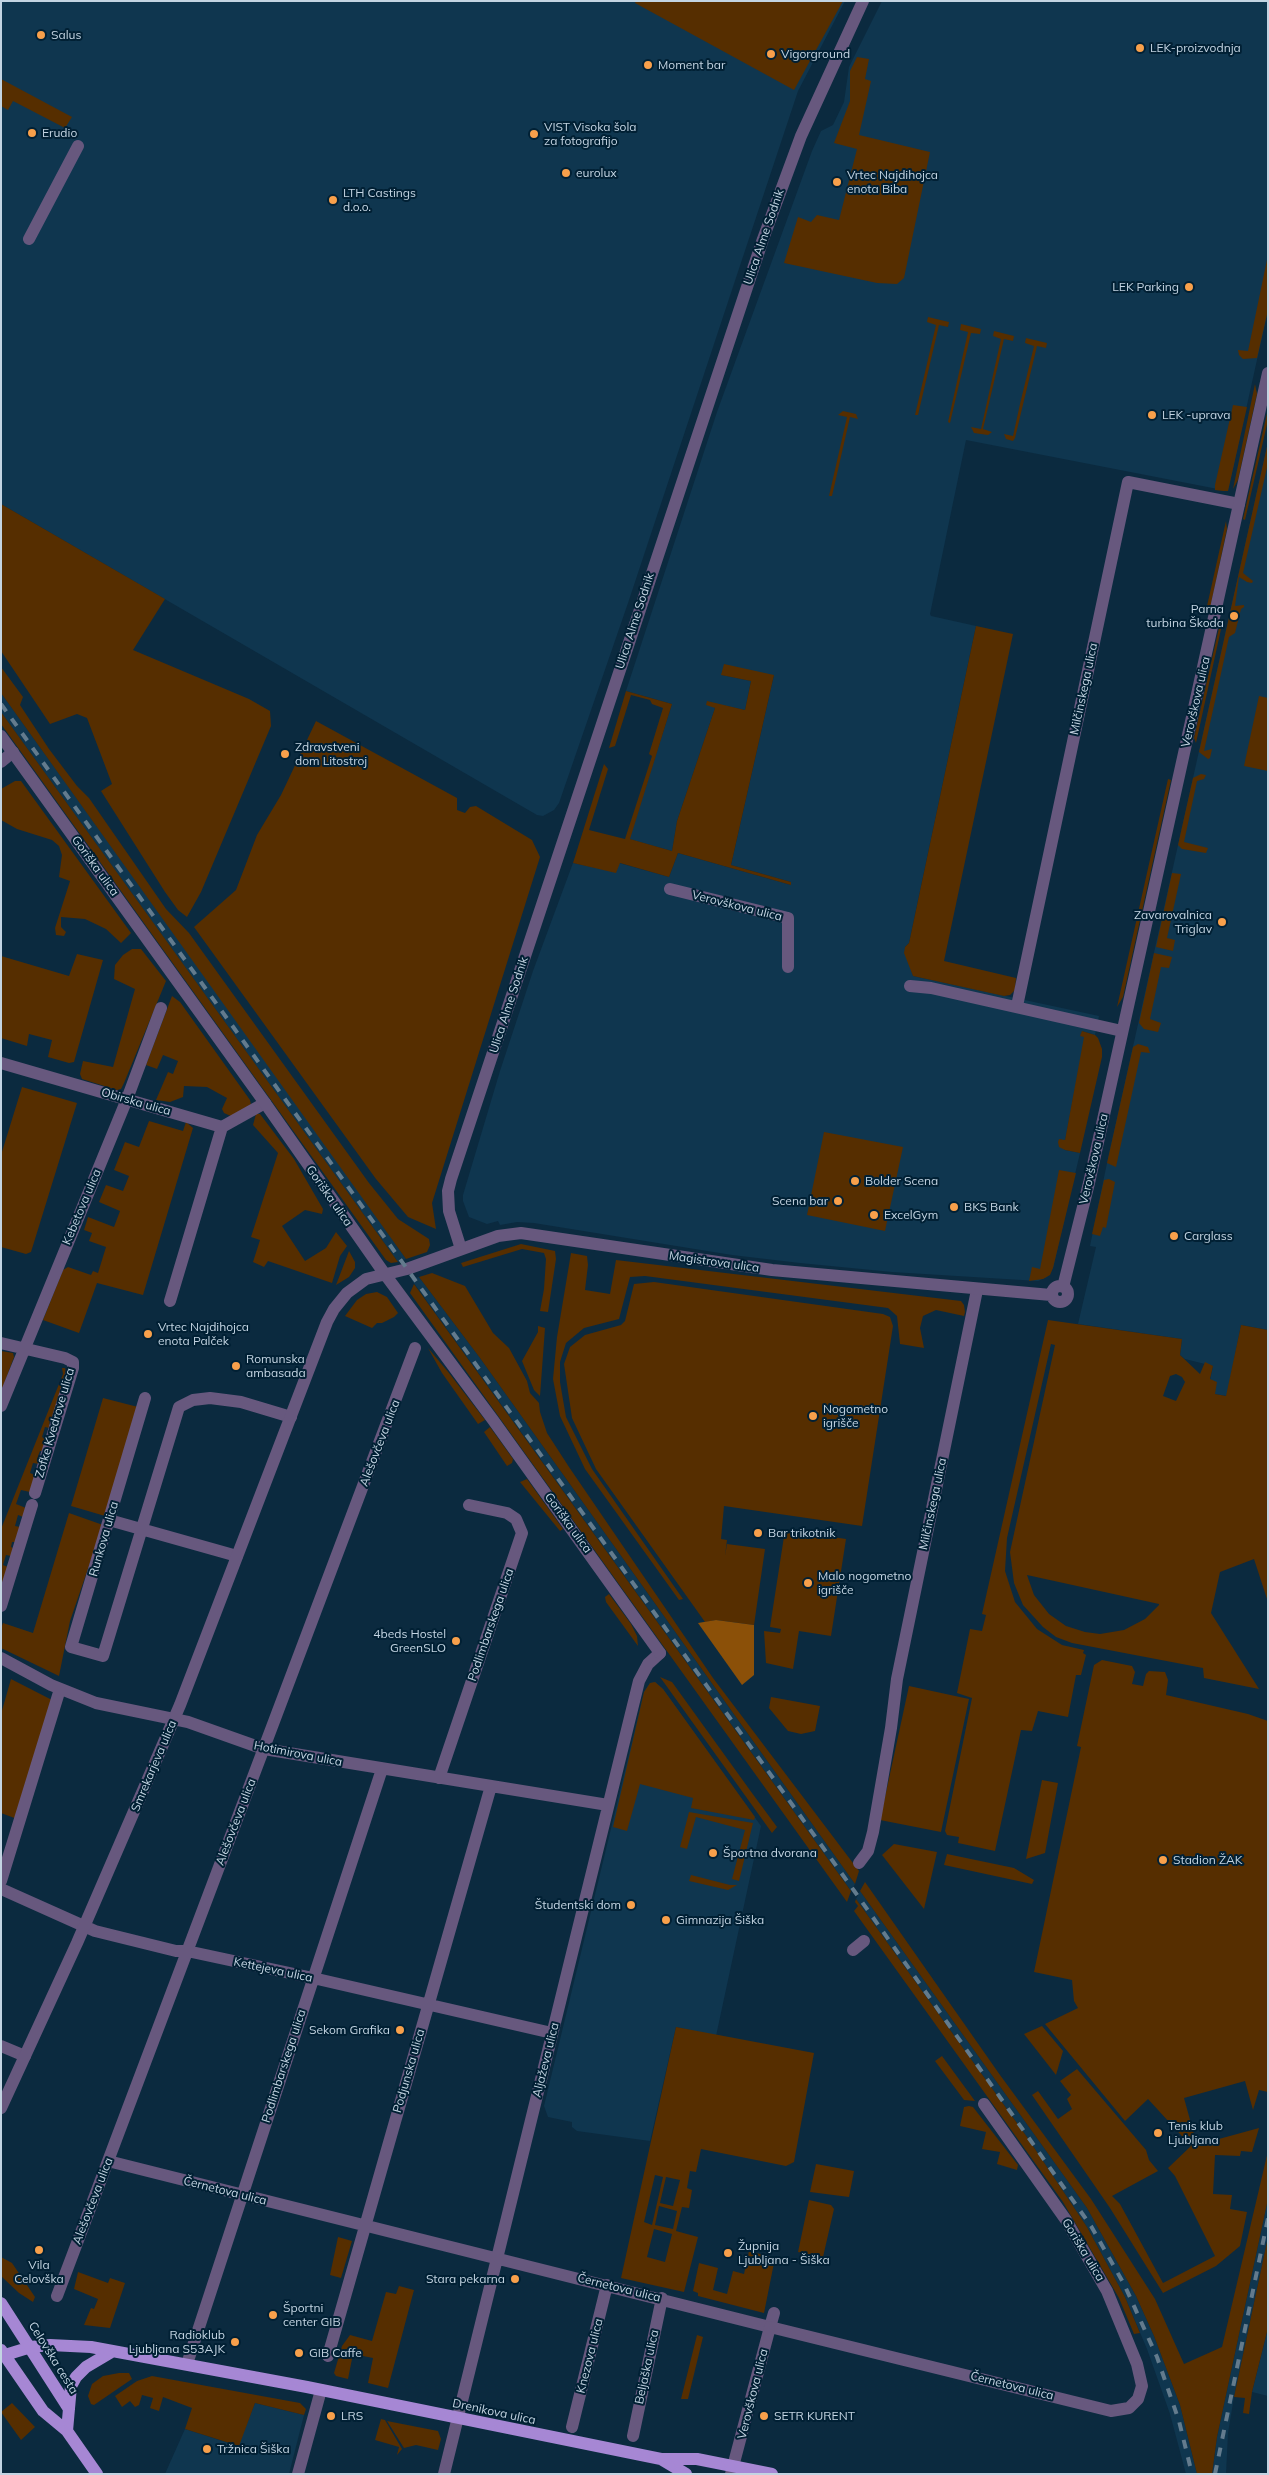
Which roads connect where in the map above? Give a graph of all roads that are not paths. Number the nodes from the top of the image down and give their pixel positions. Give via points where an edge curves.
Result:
1 (863, 1) edge
2 (78, 146) dead end
3 (29, 239) dead end
4 (1268, 373) edge
5 (1239, 504) junction
6 (1, 736) edge
7 (13, 752) junction
8 (1, 762) edge
9 (670, 890) dead end
10 (788, 967) dead end
11 (910, 986) dead end
12 (1017, 1006) junction
13 (161, 1008) dead end
14 (1122, 1031) junction
15 (1, 1063) edge
16 (126, 1099) junction
17 (265, 1103) junction
18 (222, 1127) junction
19 (461, 1250) junction
20 (384, 1274) junction
21 (977, 1290) junction
22 (1051, 1295) joint
23 (170, 1301) dead end
24 (1, 1344) edge
25 (23, 1348) junction
26 (415, 1348) dead end
27 (145, 1398) dead end
28 (1, 1406) edge
29 (290, 1417) junction
30 (469, 1505) dead end
31 (109, 1520) junction
32 (141, 1529) junction
33 (237, 1556) junction
34 (1, 1606) edge
35 (660, 1653) joint
36 (1, 1658) edge
37 (60, 1689) junction
38 (174, 1719) junction
39 (264, 1749) junction
40 (382, 1769) junction
41 (439, 1778) junction
42 (491, 1786) junction
43 (608, 1805) junction
44 (860, 1863) dead end
45 (1, 1881) edge
46 (1, 1889) edge
47 (85, 1926) junction
48 (864, 1940) dead end
49 (852, 1950) dead end
50 (187, 1951) junction
51 (313, 1978) junction
52 (429, 2004) junction
53 (552, 2033) junction
54 (1, 2046) edge
55 (25, 2056) junction
56 (984, 2104) dead end
57 (1, 2108) edge
58 (108, 2161) junction
59 (242, 2195) junction
60 (364, 2225) junction
61 (497, 2258) junction
62 (608, 2285) junction
63 (57, 2296) dead end
64 (662, 2298) junction
65 (1, 2303) edge
66 (774, 2313) dead end
67 (770, 2327) junction
68 (31, 2347) junction
69 (113, 2351) junction
70 (2, 2354) edge
71 (328, 2356) dead end
72 (187, 2364) junction
73 (321, 2390) junction
74 (69, 2408) junction
75 (1130, 2408) joint
76 (457, 2418) junction
77 (572, 2427) dead end
78 (67, 2432) junction
79 (632, 2436) dead end
80 (661, 2459) junction
81 (732, 2470) edge
82 (97, 2474) edge
83 (298, 2474) edge
84 (444, 2474) edge
85 (686, 2474) edge
86 (772, 2474) edge

1 - 19 street, Ulica Alme Sodnik via 801,136 762,239 451,1179 449,1211
2 - 3 street
4 - 5 street, Verovškova ulica
5 - 12 street, Milčinskega ulica via 1128,482
5 - 14 street, Verovškova ulica
6 - 7 street, Goriška ulica
7 - 8 street
7 - 17 street, Goriška ulica
9 - 10 street, Verovškova ulica via 788,918
11 - 12 street
12 - 14 street
13 - 16 street, Kebetova ulica
14 - 22 street, Verovškova ulica via 1063,1286 1068,1294 1064,1301 1056,1301
15 - 16 street, Obirska ulica
16 - 18 street, Obirska ulica
16 - 25 street, Kebetova ulica
17 - 18 street
17 - 20 street, Goriška ulica
18 - 23 street
19 - 20 street, Magistrova ulica
19 - 21 street, Magistrova ulica via 498,1236 533,1233 720,1264
20 - 29 street, Smrekarjeva ulica via 364,1280 334,1309
20 - 35 street, Goriška ulica
21 - 22 street, Magistrova ulica
21 - 44 street, Milčinskega ulica via 897,1679 873,1832 868,1851
24 - 25 street
25 - 28 street, Kebetova ulica
25 - 34 street, Zofke Kvedrove ulica via 65,1358 73,1362 73,1368
26 - 39 street, Alešovčeva ulica
27 - 31 street, Runkova ulica
29 - 32 street via 241,1402 210,1398 193,1400 179,1407
29 - 33 street, Smrekarjeva ulica
30 - 41 street, Podlimbarskega ulica via 506,1513 516,1519 522,1533
31 - 32 street
31 - 32 street, Runkova ulica via 71,1647 104,1656
32 - 33 street
33 - 38 street, Smrekarjeva ulica
35 - 43 street, Aljaževa ulica via 648,1664 639,1681
36 - 37 street, Hotimirova ulica
37 - 38 street, Hotimirova ulica via 108,1706
37 - 45 street
38 - 39 street, Hotimirova ulica
38 - 47 street, Smrekarjeva ulica
39 - 40 street, Hotimirova ulica
39 - 50 street, Alešovčeva ulica
40 - 41 street, Hotimirova ulica
40 - 51 street, Podlimbarskega ulica
41 - 42 street, Hotimirova ulica
42 - 43 street, Hotimirova ulica
42 - 52 street, Podjunska ulica
43 - 53 street, Aljaževa ulica
46 - 47 street, Kettejeva ulica
47 - 50 street, Kettejeva ulica via 176,1952
47 - 55 street, Smrekarjeva ulica
48 - 49 street
50 - 51 street, Kettejeva ulica
50 - 58 street, Alešovčeva ulica
51 - 52 street, Kettejeva ulica
51 - 59 street, Podlimbarskega ulica
52 - 53 street, Kettejeva ulica
52 - 60 street, Podjunska ulica
53 - 61 street, Aljaževa ulica
54 - 55 street
55 - 57 street, Smrekarjeva ulica
56 - 75 street, Goriška ulica via 1066,2220 1116,2309 1134,2353 1141,2382 1140,2397
58 - 59 street, Černetova ulica
58 - 63 street, Alešovčeva ulica
59 - 60 street, Černetova ulica
59 - 72 street, Podlimbarskega ulica
60 - 61 street, Černetova ulica
60 - 71 street, Podjunska ulica
61 - 62 street, Černetova ulica
61 - 76 street, Aljaževa ulica
62 - 64 street, Černetova ulica
62 - 77 street, Knezova ulica
64 - 67 street, Černetova ulica
64 - 79 street, Beljaška ulica
65 - 68 main road, Celovška cesta
66 - 67 street, Verovškova ulica
67 - 75 street, Černetova ulica via 1111,2411
67 - 81 street, Verovškova ulica
68 - 69 main road, Drenikova ulica via 61,2344
68 - 70 main road, Drenikova ulica
68 - 74 main road, Celovška cesta
69 - 72 main road, Drenikova ulica
69 - 74 main road via 79,2373 72,2386
70 - 78 main road via 42,2411
72 - 73 main road, Drenikova ulica
73 - 76 main road, Drenikova ulica
73 - 83 street
74 - 78 main road, Celovška cesta
76 - 80 main road, Drenikova ulica
76 - 84 street, Aljaževa ulica
78 - 82 main road
80 - 81 main road, Drenikova ulica via 697,2459
80 - 85 main road, Drenikova ulica
81 - 86 main road, Drenikova ulica

